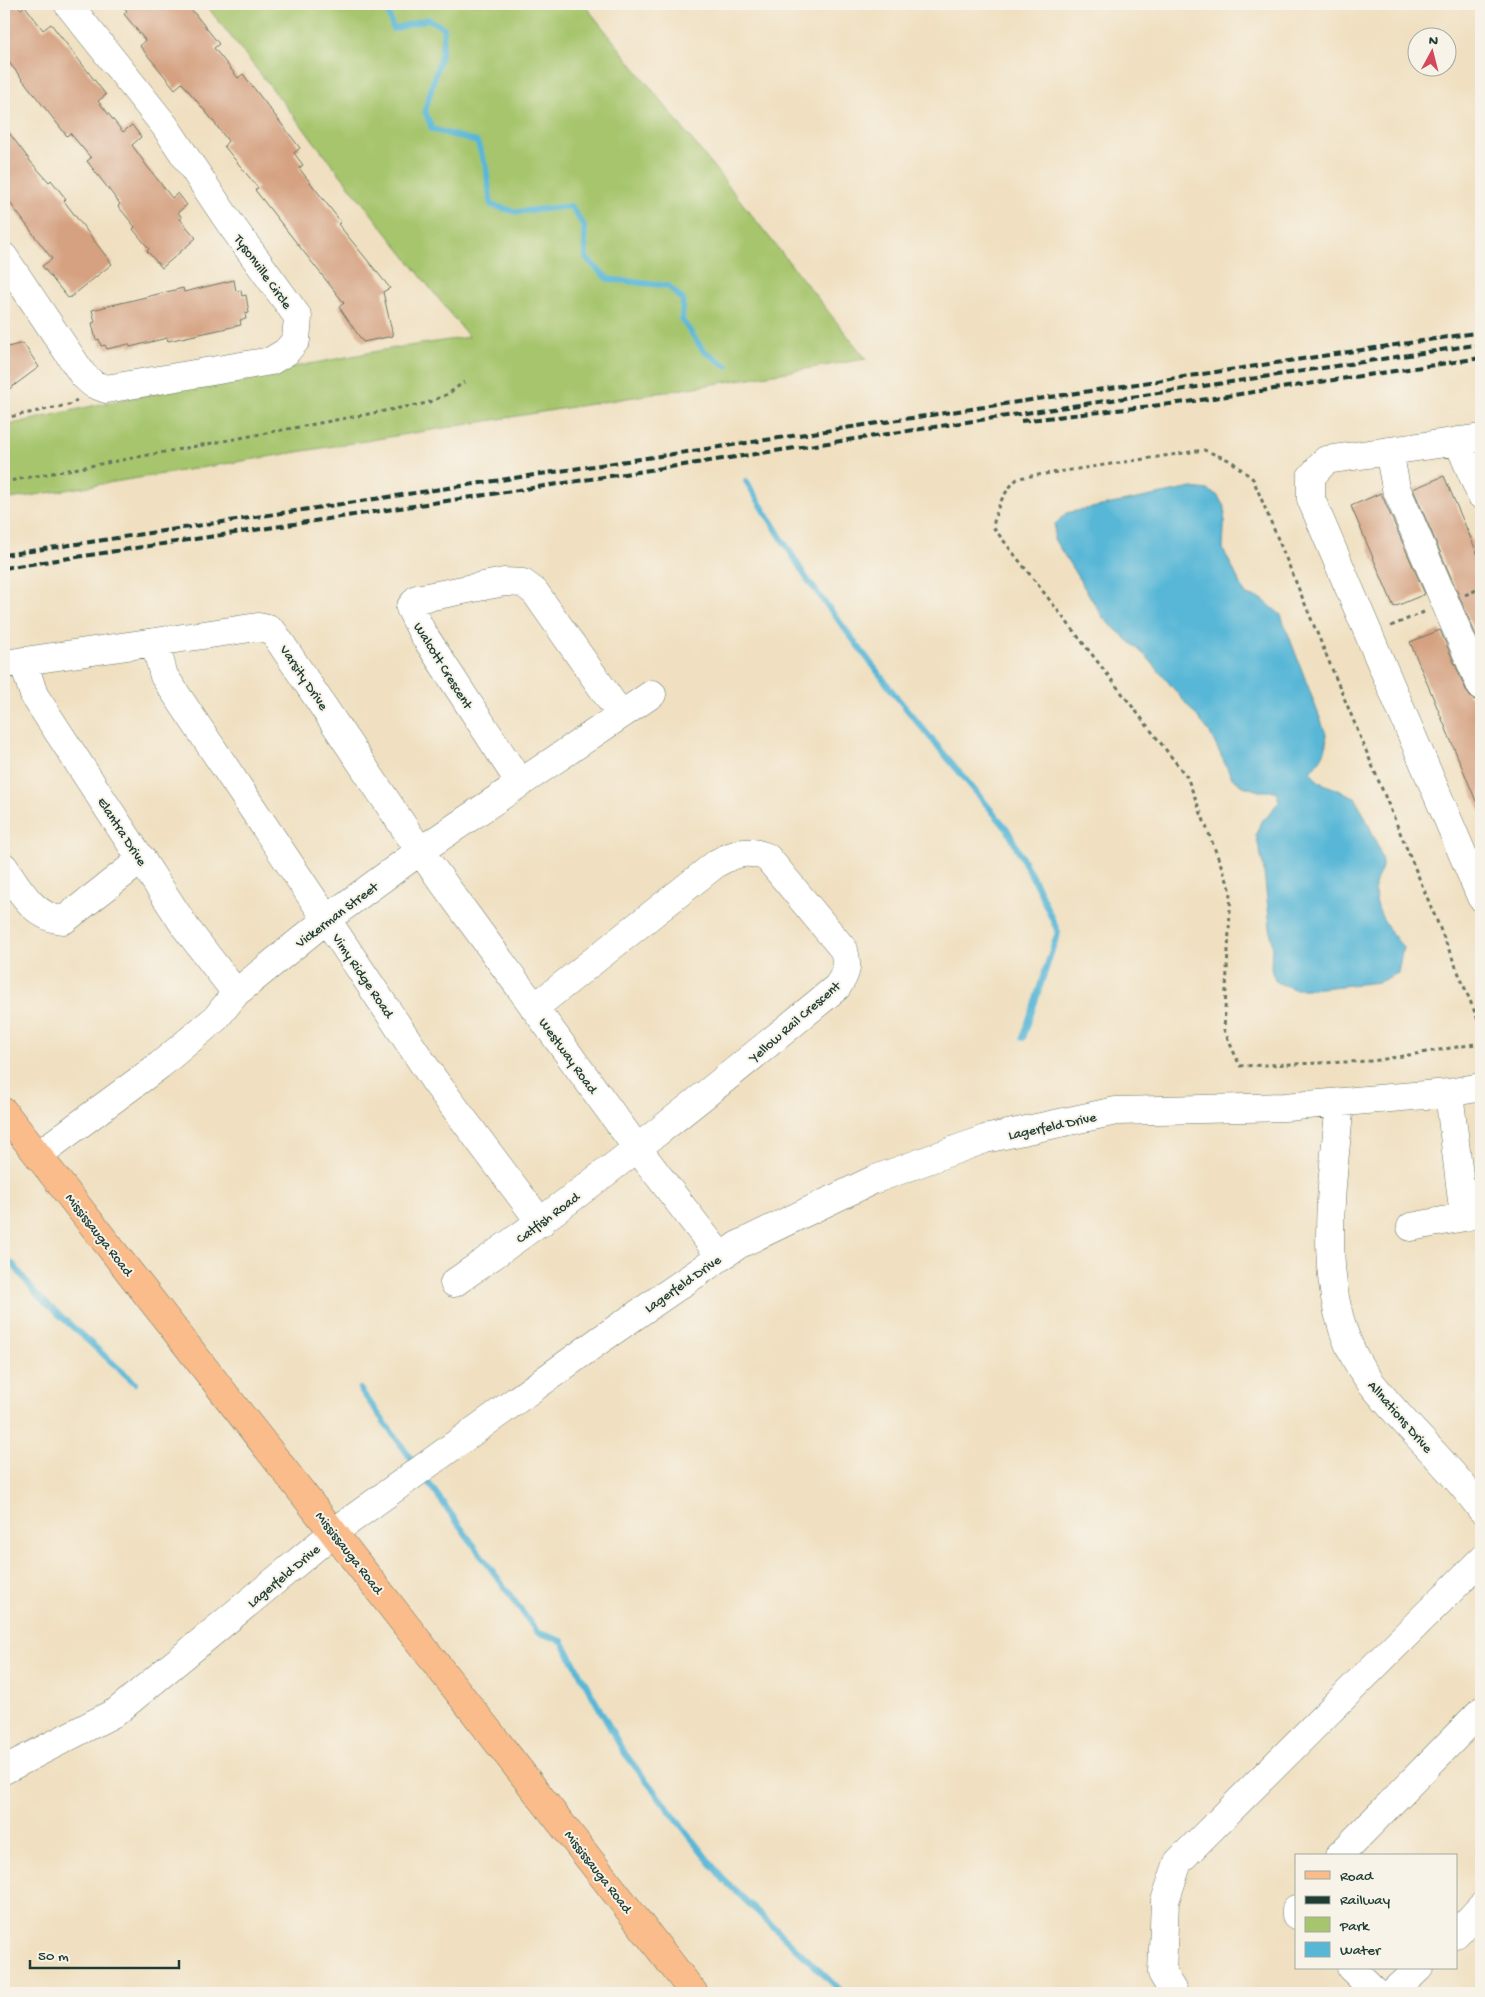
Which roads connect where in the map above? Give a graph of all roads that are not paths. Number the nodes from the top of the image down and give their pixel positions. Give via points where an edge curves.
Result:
1 (68, 4) edge
2 (4, 257) edge
3 (1470, 439) edge
4 (1388, 451) junction
5 (1481, 495) edge
6 (155, 643) junction
7 (14, 662) edge
8 (1481, 686) edge
9 (652, 694) dead end
10 (621, 715) junction
11 (520, 783) junction
12 (420, 851) junction
13 (142, 860) junction
14 (4, 867) edge
15 (1481, 897) edge
16 (327, 919) junction
17 (236, 993) junction
18 (534, 1008) junction
19 (1481, 1087) edge
20 (1449, 1093) junction
21 (1340, 1103) junction
22 (4, 1112) edge
23 (637, 1148) junction
24 (38, 1155) junction
25 (1473, 1215) edge
26 (541, 1223) junction
27 (1411, 1228) dead end
28 (721, 1257) junction
29 (454, 1283) dead end
30 (1481, 1509) edge
31 (334, 1532) junction
32 (1481, 1560) edge
33 (1481, 1711) edge
34 (4, 1770) edge
35 (1341, 1854) edge
36 (1481, 1908) edge
37 (1458, 1932) edge
38 (1353, 1970) edge
39 (1417, 1970) edge
40 (694, 1993) edge
41 (1174, 1993) edge
42 (1377, 1993) edge
43 (1392, 1993) edge

1 - 2 street, Tysonville Circle via 165,126 228,222 288,302 298,318 296,340 286,352 271,361 106,389 83,375
3 - 4 street
3 - 5 street
4 - 8 street via 1396,488
4 - 15 street via 1326,460 1311,478 1311,499
6 - 7 street, Varsity Drive
6 - 12 street, Varsity Drive via 258,628 274,633
6 - 16 street, Vimy Ridge Road via 164,676
7 - 13 street, Elantra Drive
9 - 10 street, Vickerman Street
10 - 11 street, Vickerman Street
10 - 11 street, Walcott Crescent via 530,588 516,582 504,582 417,599 410,608 422,632
11 - 12 street, Vickerman Street
12 - 16 street, Vickerman Street
12 - 18 street, Westway Road
13 - 14 street via 64,920 39,913
13 - 17 street, Elantra Drive via 186,928
16 - 17 street, Vickerman Street
16 - 26 street, Vimy Ridge Road via 434,1080
17 - 24 street, Vickerman Street via 216,1018 160,1065
18 - 23 street, Westway Road
18 - 23 street, Yellow Rail Crescent via 717,863 738,853 755,852 767,857 844,950 848,964 846,975 837,987
19 - 20 street, Lagerfeld Drive
20 - 21 street, Lagerfeld Drive
20 - 25 street
21 - 28 street, Lagerfeld Drive via 1116,1111 985,1139 873,1180
21 - 30 street, Allnations Drive via 1330,1231 1334,1285 1344,1334 1368,1378 1411,1431 1460,1479
22 - 24 main road, Mississauga Road
23 - 26 street, Catfish Road
23 - 28 street, Westway Road
24 - 31 main road, Mississauga Road
25 - 27 street
26 - 29 street, Catfish Road
28 - 31 street, Lagerfeld Drive
31 - 34 street, Lagerfeld Drive via 116,1712
31 - 40 main road, Mississauga Road
32 - 41 street via 1178,1862 1165,1901 1162,1973
33 - 35 street
36 - 37 street
38 - 42 street
39 - 43 street

